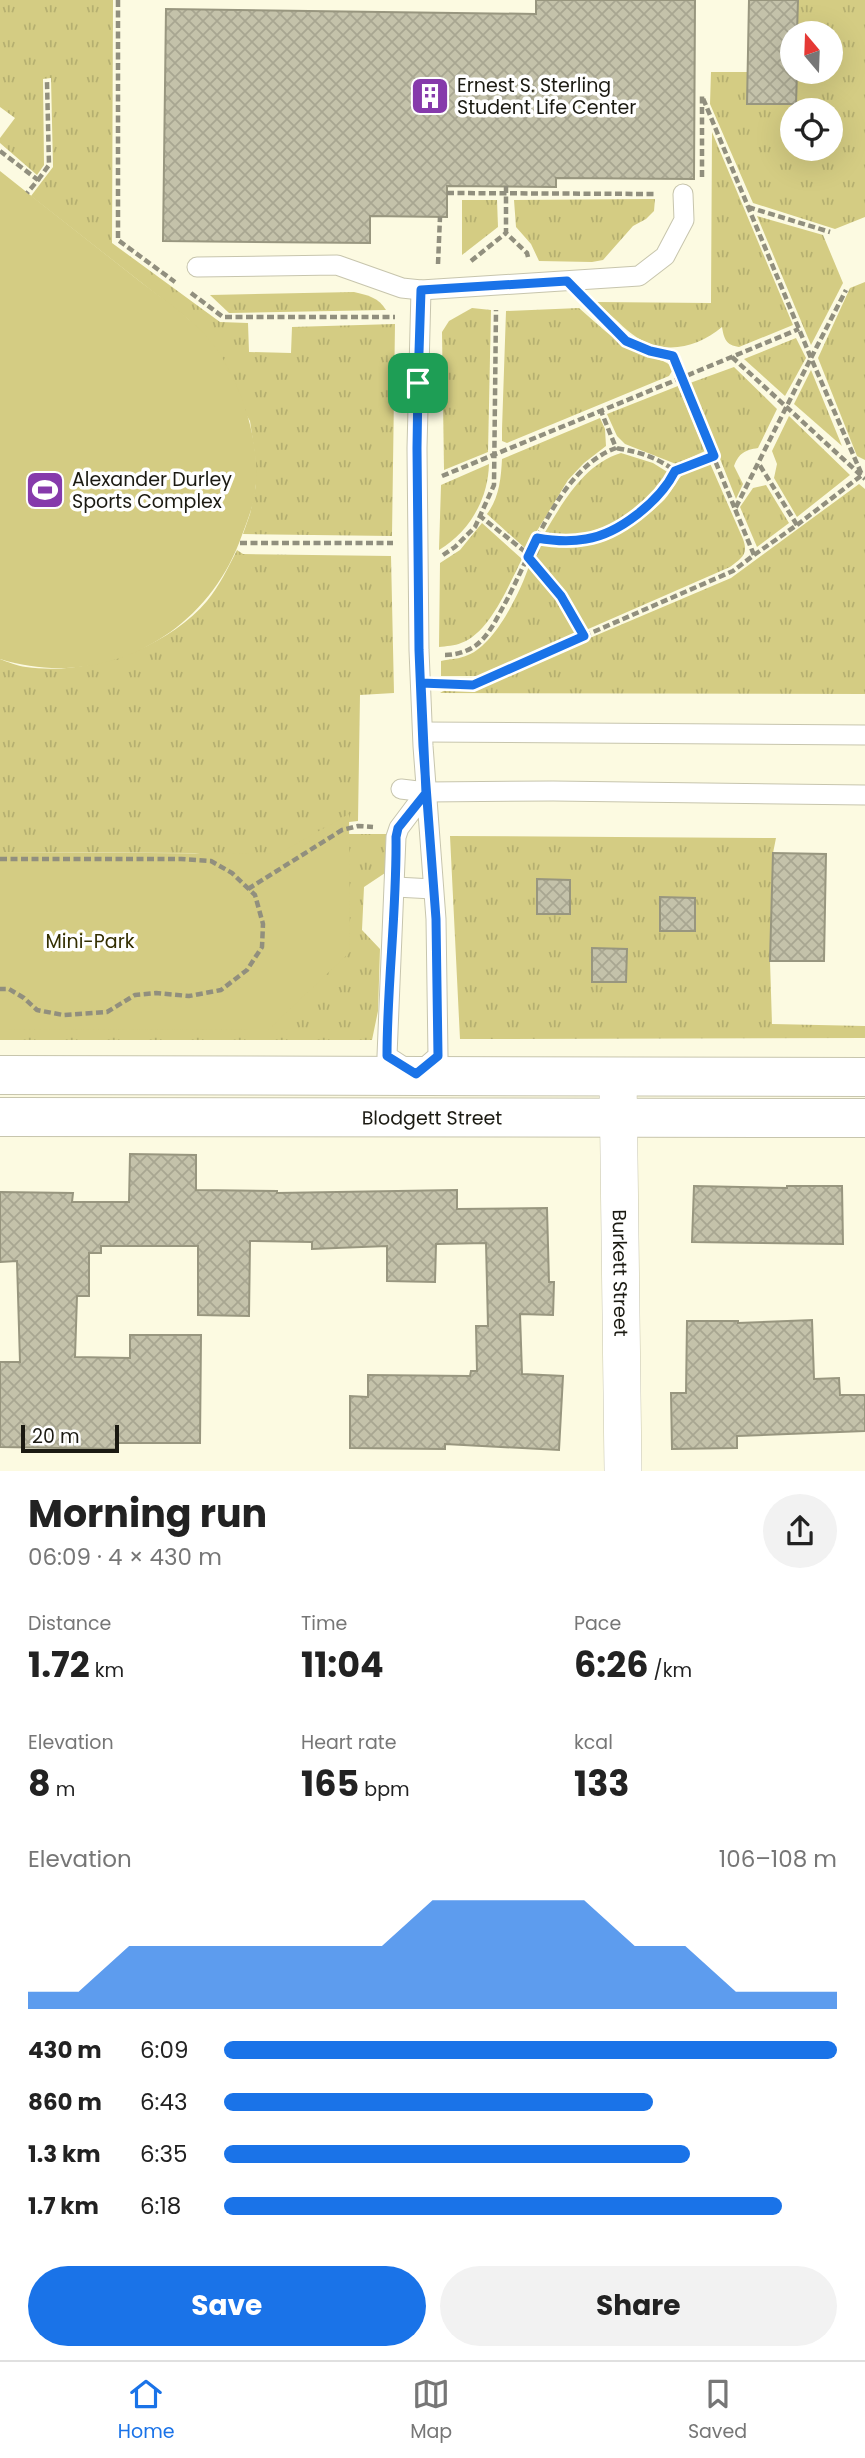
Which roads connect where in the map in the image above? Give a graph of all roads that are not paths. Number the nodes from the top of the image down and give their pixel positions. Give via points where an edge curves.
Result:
1 (683, 194) road end
2 (197, 268) dead end
3 (429, 290) junction
4 (423, 732) junction
5 (865, 735) edge
6 (401, 789) dead end
7 (426, 793) junction
8 (865, 795) edge
9 (396, 887) junction
10 (433, 889) junction
11 (416, 1074) junction
12 (0, 1075) edge
13 (618, 1076) junction
14 (865, 1077) edge
15 (0, 1117) edge
16 (415, 1118) junction
17 (617, 1118) junction
18 (865, 1118) edge
19 (623, 1471) edge

1 - 3 lane via 684,220 665,256 639,276
2 - 3 lane via 337,265 402,288
3 - 4 lane via 420,317 417,487
4 - 5 lane
4 - 7 lane
6 - 7 lane
7 - 8 lane
7 - 9 lane via 398,828
7 - 10 lane
9 - 10 lane
9 - 11 lane via 387,1056
10 - 11 lane via 438,1056
11 - 12 main road
11 - 13 main road
11 - 16 main road
13 - 14 main road
13 - 17 street, Burkett Street
15 - 16 main road, Blodgett Street
16 - 17 main road, Blodgett Street
17 - 18 main road, Blodgett Street
17 - 19 street, Burkett Street

